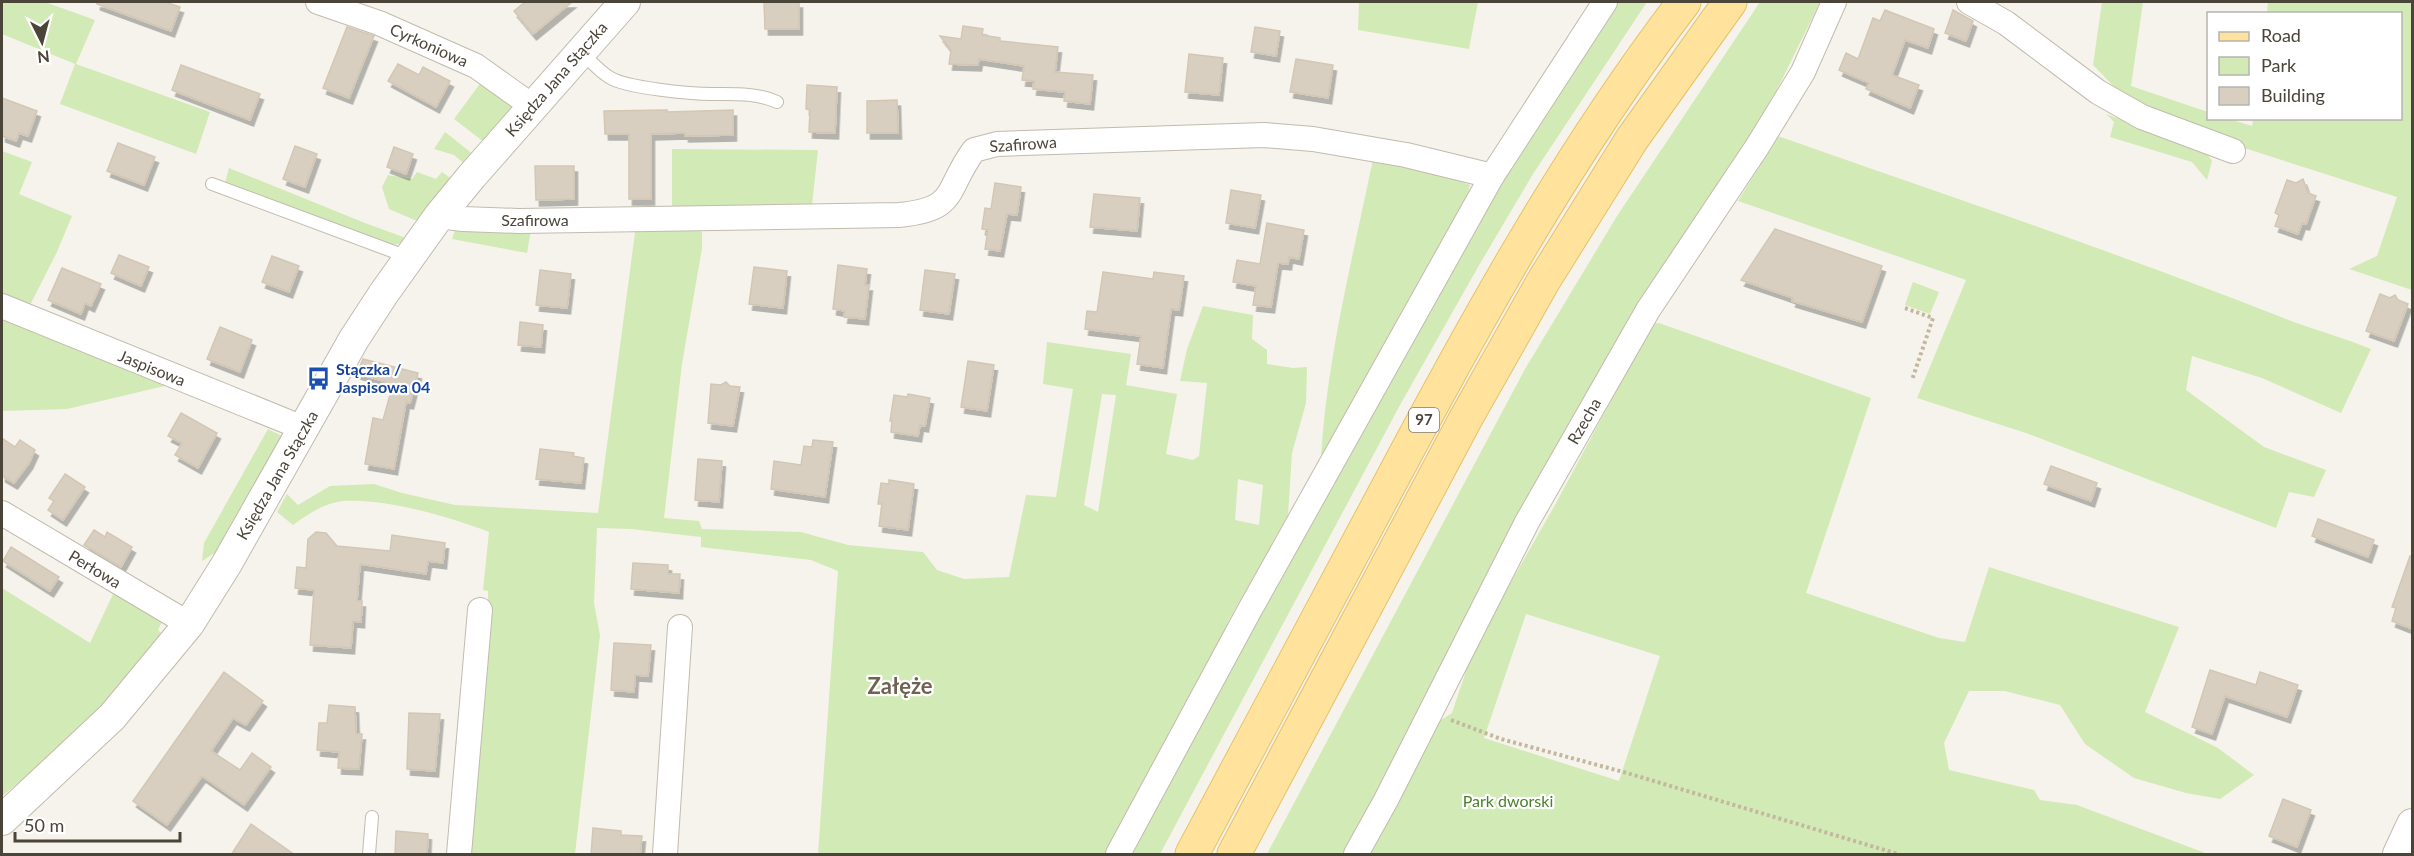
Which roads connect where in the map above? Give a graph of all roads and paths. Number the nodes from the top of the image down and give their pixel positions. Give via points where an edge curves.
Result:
1 (318, 2) edge
2 (625, 2) edge
3 (1605, 2) edge
4 (1684, 2) edge
5 (1730, 2) edge
6 (1834, 2) edge
7 (1969, 2) edge
8 (580, 52) junction
9 (777, 102) dead end
10 (532, 106) junction
11 (2233, 151) dead end
12 (1492, 176) junction
13 (212, 184) dead end
14 (439, 216) junction
15 (409, 257) junction
16 (2, 306) edge
17 (1905, 308) dead end
18 (1912, 380) dead end
19 (303, 428) junction
20 (2, 513) edge
21 (480, 610) dead end
22 (189, 624) junction
23 (680, 627) dead end
24 (1430, 711) junction
25 (3, 816) edge
26 (372, 818) dead end
27 (2412, 824) edge
28 (369, 855) edge
29 (459, 855) edge
30 (664, 855) edge
31 (1118, 855) edge
32 (1192, 855) edge
33 (1234, 855) edge
34 (1356, 855) edge
35 (1898, 855) edge
36 (2398, 855) edge

1 - 10 street, Cyrkoniowa via 379,22 476,66
2 - 8 street, Księdza Jana Stączka
3 - 12 street
4 - 32 main road, 97 via 1590,136 1495,290
5 - 33 main road, 97 via 1632,139 1544,280 1466,418
6 - 24 street, Rzecha via 1803,72 1648,310 1527,522
7 - 11 street via 2006,23 2098,92 2142,117
8 - 9 lane via 610,78 639,86 700,94 738,94
8 - 10 street, Księdza Jana Stączka
10 - 14 street, Księdza Jana Stączka
12 - 14 street, Szafirowa via 1406,155 1264,135 997,144 974,150 946,200 922,213 519,221
12 - 31 street
13 - 15 lane
14 - 15 street, Księdza Jana Stączka
15 - 19 street, Księdza Jana Stączka via 354,339
16 - 19 street, Jaspisowa
17 - 18 path via 1933,318
19 - 22 street, Księdza Jana Stączka
20 - 22 street, Perłowa
21 - 29 street
22 - 25 street, Księdza Jana Stączka via 112,717
23 - 30 street
24 - 34 street, Rzecha
24 - 35 path via 1502,739
26 - 28 lane
27 - 36 street

